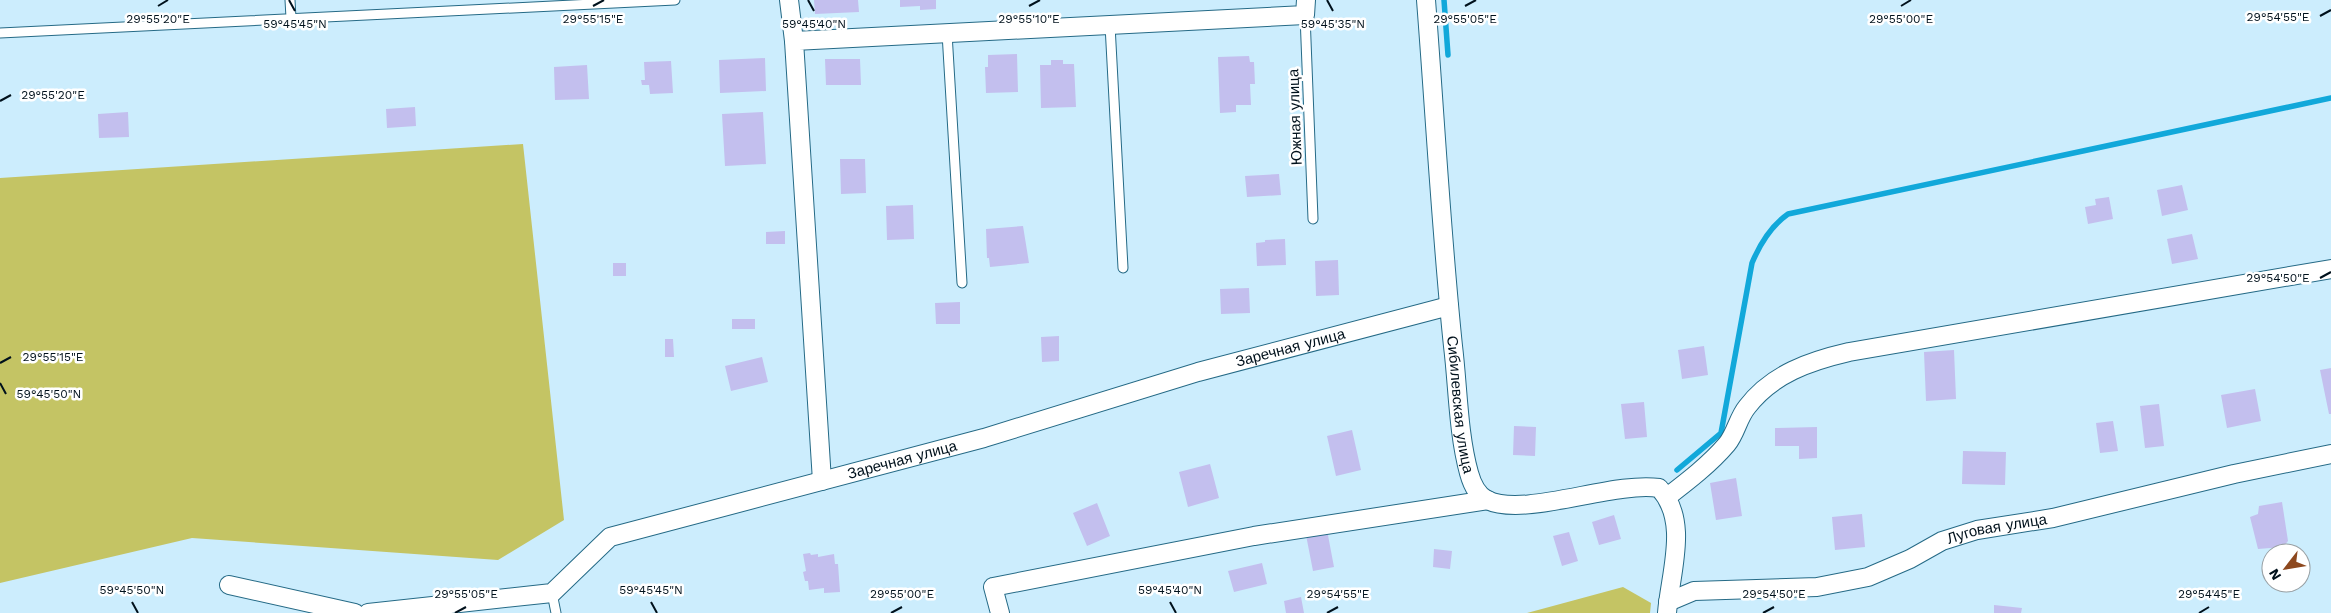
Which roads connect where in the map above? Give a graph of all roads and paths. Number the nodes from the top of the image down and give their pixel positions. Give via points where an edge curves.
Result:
1 (290, 0) edge
2 (675, 0) edge
3 (789, 0) edge
4 (1426, 0) edge
5 (1305, 8) edge
6 (291, 18) junction
7 (1110, 25) junction
8 (0, 33) edge
9 (947, 33) junction
10 (794, 41) junction
11 (1313, 219) dead end
12 (1123, 268) dead end
13 (2331, 270) edge
14 (962, 283) dead end
15 (1449, 306) junction
16 (2331, 454) edge
17 (822, 481) junction
18 (1667, 496) junction
19 (1488, 500) junction
20 (229, 585) dead end
21 (552, 593) junction
22 (1668, 607) edge
23 (355, 613) edge
24 (368, 613) edge
25 (556, 613) edge
26 (1000, 613) edge

1 - 6 lane
2 - 6 lane
3 - 10 street
4 - 15 street, Сибилевская улица
5 - 7 street
5 - 11 lane, Южная улица
6 - 8 lane
7 - 9 street
7 - 12 lane
9 - 10 street
9 - 14 lane
10 - 17 street
13 - 18 street via 1812,360 1768,385 1746,408 1728,442 1696,475
15 - 17 street, Заречная улица via 1198,372 984,438
15 - 19 street, Сибилевская улица via 1469,474 1475,490
16 - 22 street, Луговая улица via 2053,518 1977,530 1942,541 1868,577 1817,587 1694,591
17 - 21 street, Заречная улица via 610,537
18 - 19 street via 1659,488 1646,486 1510,505
18 - 22 street via 1676,539
19 - 26 street via 1254,536 993,587
20 - 23 street
21 - 24 street
21 - 25 lane

